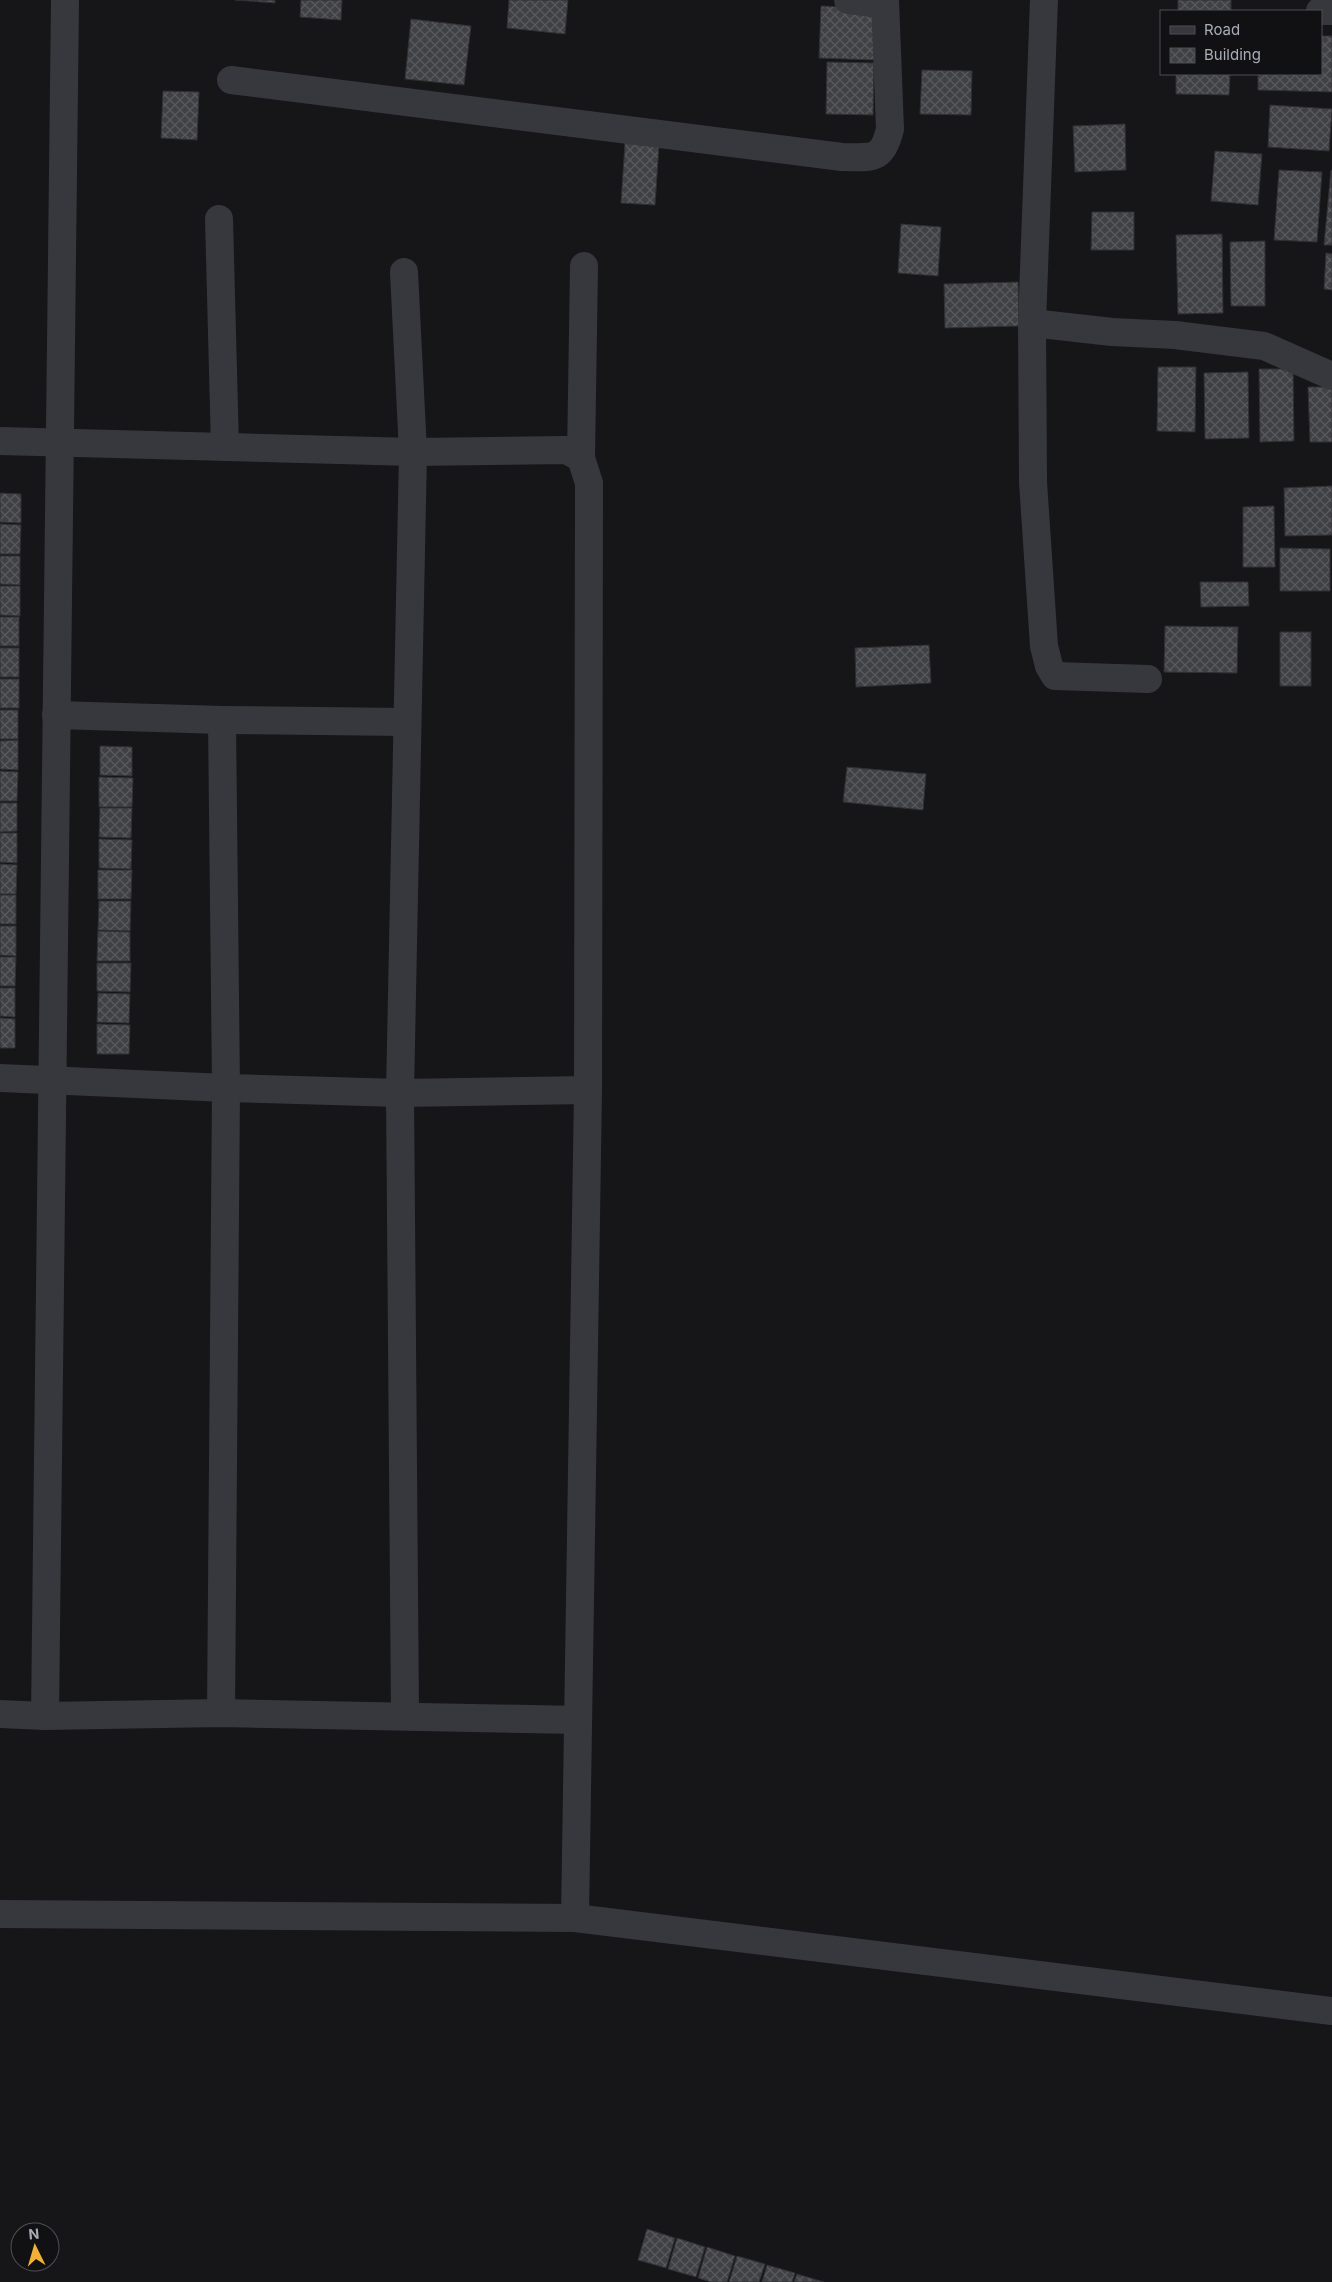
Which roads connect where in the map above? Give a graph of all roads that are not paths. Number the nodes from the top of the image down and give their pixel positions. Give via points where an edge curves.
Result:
1 (65, 0) edge
2 (848, 0) edge
3 (1044, 0) edge
4 (885, 2) edge
5 (231, 80) dead end
6 (219, 219) dead end
7 (584, 266) dead end
8 (404, 272) dead end
9 (1032, 323) junction
10 (1332, 376) edge
11 (0, 441) edge
12 (58, 443) junction
13 (224, 447) junction
14 (413, 452) junction
15 (581, 458) junction
16 (1148, 679) dead end
17 (56, 715) junction
18 (222, 720) junction
19 (406, 722) junction
20 (0, 1078) edge
21 (52, 1080) junction
22 (226, 1088) junction
23 (588, 1090) junction
24 (400, 1093) junction
25 (221, 1713) junction
26 (0, 1714) edge
27 (405, 1715) junction
28 (44, 1716) junction
29 (578, 1720) junction
30 (0, 1914) edge
31 (575, 1918) junction
32 (1332, 2012) edge

1 - 12 street
2 - 4 street
3 - 9 street
4 - 5 street via 890,129 886,147 874,157 842,158
6 - 13 street
7 - 15 street
8 - 14 street
9 - 10 street via 1264,346
9 - 16 street via 1033,482 1048,666 1055,676
11 - 12 street
12 - 13 street
12 - 17 street
13 - 14 street
14 - 15 street via 566,450
14 - 19 street
15 - 23 street via 590,483
17 - 18 street
17 - 21 street
18 - 19 street
18 - 22 street
19 - 24 street
20 - 21 street
21 - 22 street
21 - 28 street
22 - 24 street
22 - 25 street
23 - 24 street
23 - 29 street
24 - 27 street
25 - 27 street
25 - 28 street
26 - 28 street
27 - 29 street
29 - 31 street
30 - 31 street
31 - 32 street

